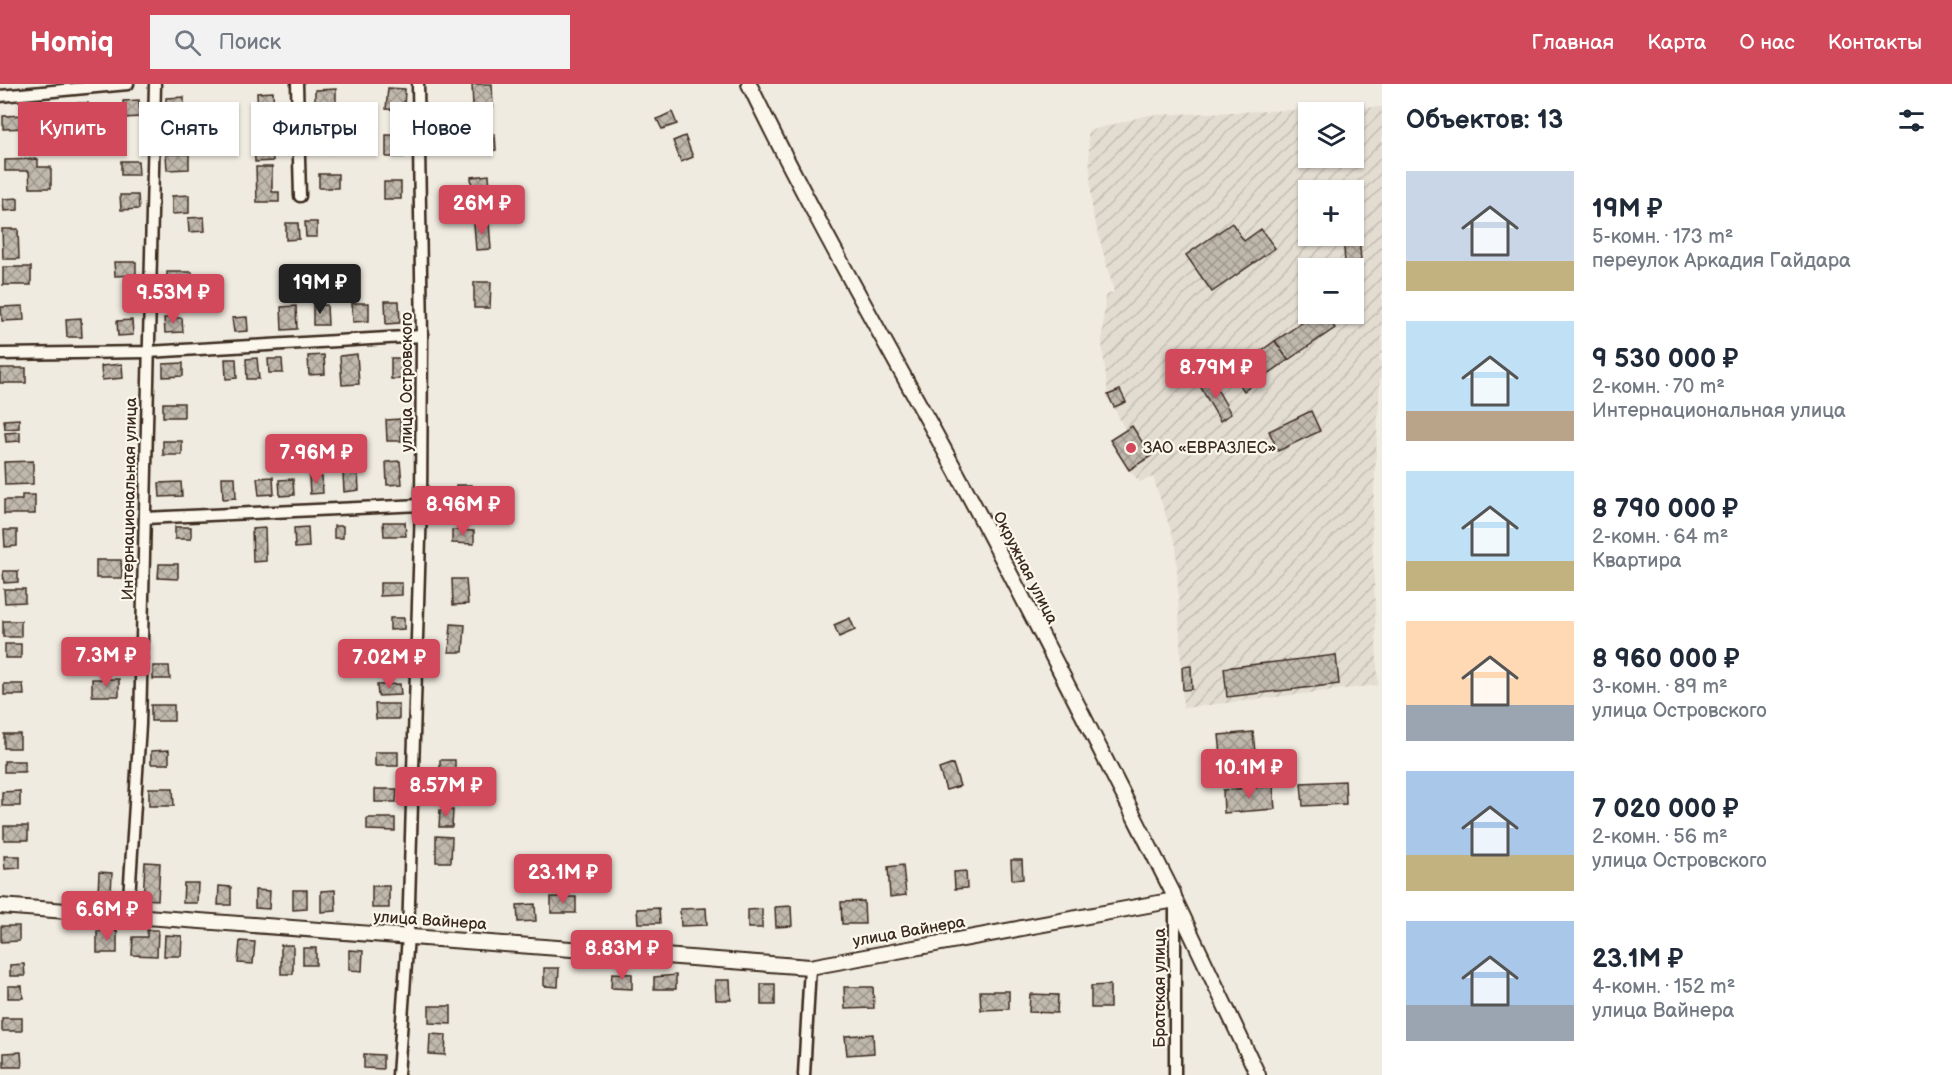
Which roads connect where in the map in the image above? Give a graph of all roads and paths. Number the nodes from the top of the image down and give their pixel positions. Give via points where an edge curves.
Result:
1 (128, 84) edge
2 (155, 84) edge
3 (297, 84) edge
4 (417, 84) edge
5 (749, 84) edge
6 (0, 96) edge
7 (300, 196) dead end
8 (422, 336) junction
9 (148, 352) junction
10 (0, 354) edge
11 (421, 505) junction
12 (145, 518) junction
13 (1175, 900) junction
14 (0, 906) edge
15 (128, 914) junction
16 (408, 936) junction
17 (810, 967) junction
18 (398, 1075) edge
19 (804, 1075) edge
20 (1175, 1075) edge
21 (1258, 1075) edge

1 - 6 street
2 - 9 street, Интернациональная улица
3 - 7 street
4 - 8 street, улица Островского
5 - 13 street, Окружная улица via 975,507
8 - 9 street
8 - 11 street, улица Островского
9 - 10 street
9 - 12 street, Интернациональная улица
11 - 12 street
11 - 16 street, улица Островского
12 - 15 street, Интернациональная улица via 140,725
13 - 17 street, улица Вайнера
13 - 20 street, Братская улица
13 - 21 street, Окружная улица
14 - 15 street, улица Вайнера
15 - 16 street, улица Вайнера
16 - 17 street, улица Вайнера
16 - 18 street, улица Островского
17 - 19 street

